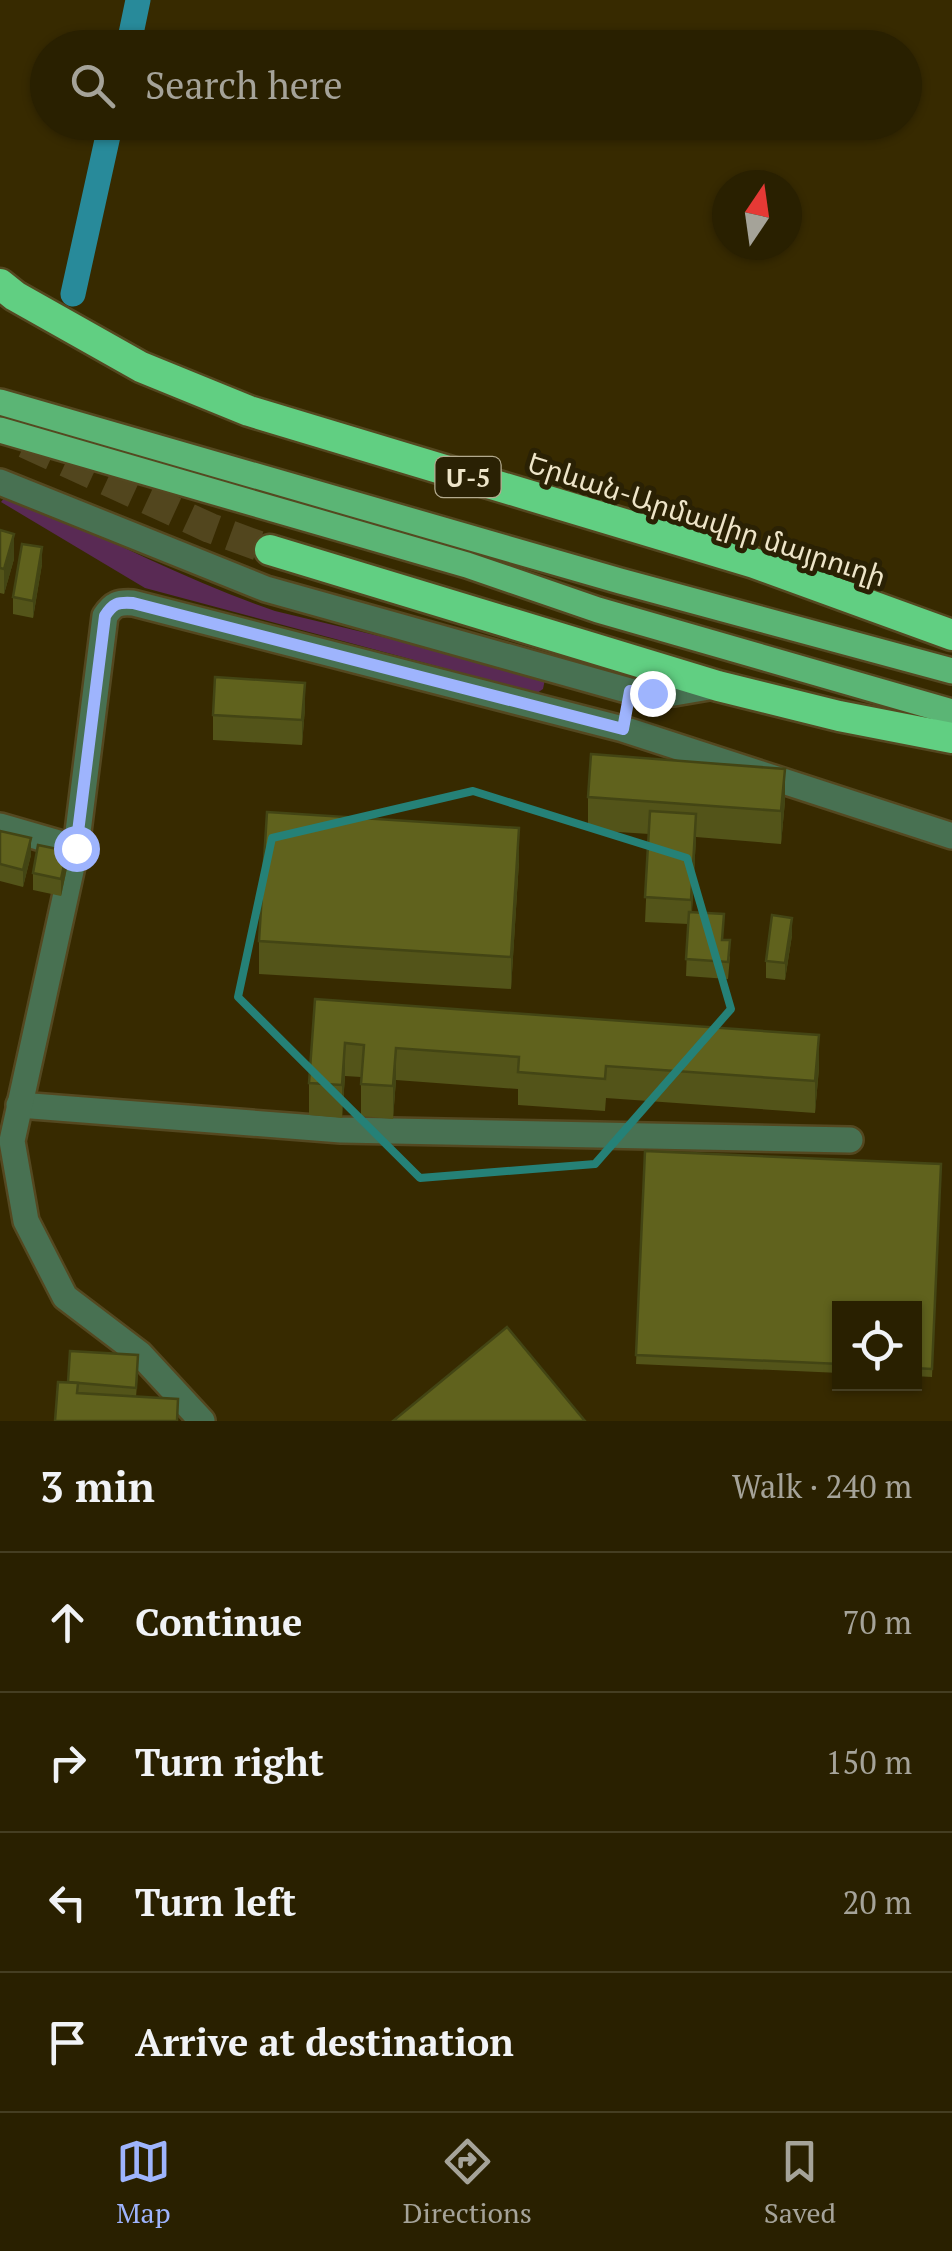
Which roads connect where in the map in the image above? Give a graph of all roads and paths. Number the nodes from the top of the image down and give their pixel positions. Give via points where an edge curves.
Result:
1 (0, 284) edge
2 (0, 399) edge
3 (0, 430) edge
4 (0, 482) edge
5 (270, 550) tunnel mouth
6 (952, 634) edge
7 (952, 671) edge
8 (718, 686) junction
9 (630, 691) junction
10 (952, 712) edge
11 (623, 729) junction
12 (952, 738) edge
13 (0, 826) edge
14 (952, 836) edge
15 (76, 848) junction
16 (19, 1105) junction
17 (850, 1140) dead end
18 (202, 1421) edge

1 - 6 highway, Երևան-Արմավիր մայրուղի / Մ-5 via 142,367 249,411 754,563
2 - 7 main road
3 - 10 main road
4 - 9 street via 266,588
5 - 8 highway
8 - 9 street
8 - 12 highway
9 - 11 street
11 - 14 street
11 - 15 street via 119,602 105,616
13 - 15 street
15 - 16 street
16 - 17 street via 341,1130
16 - 18 street via 12,1141 26,1221 65,1297 140,1354

